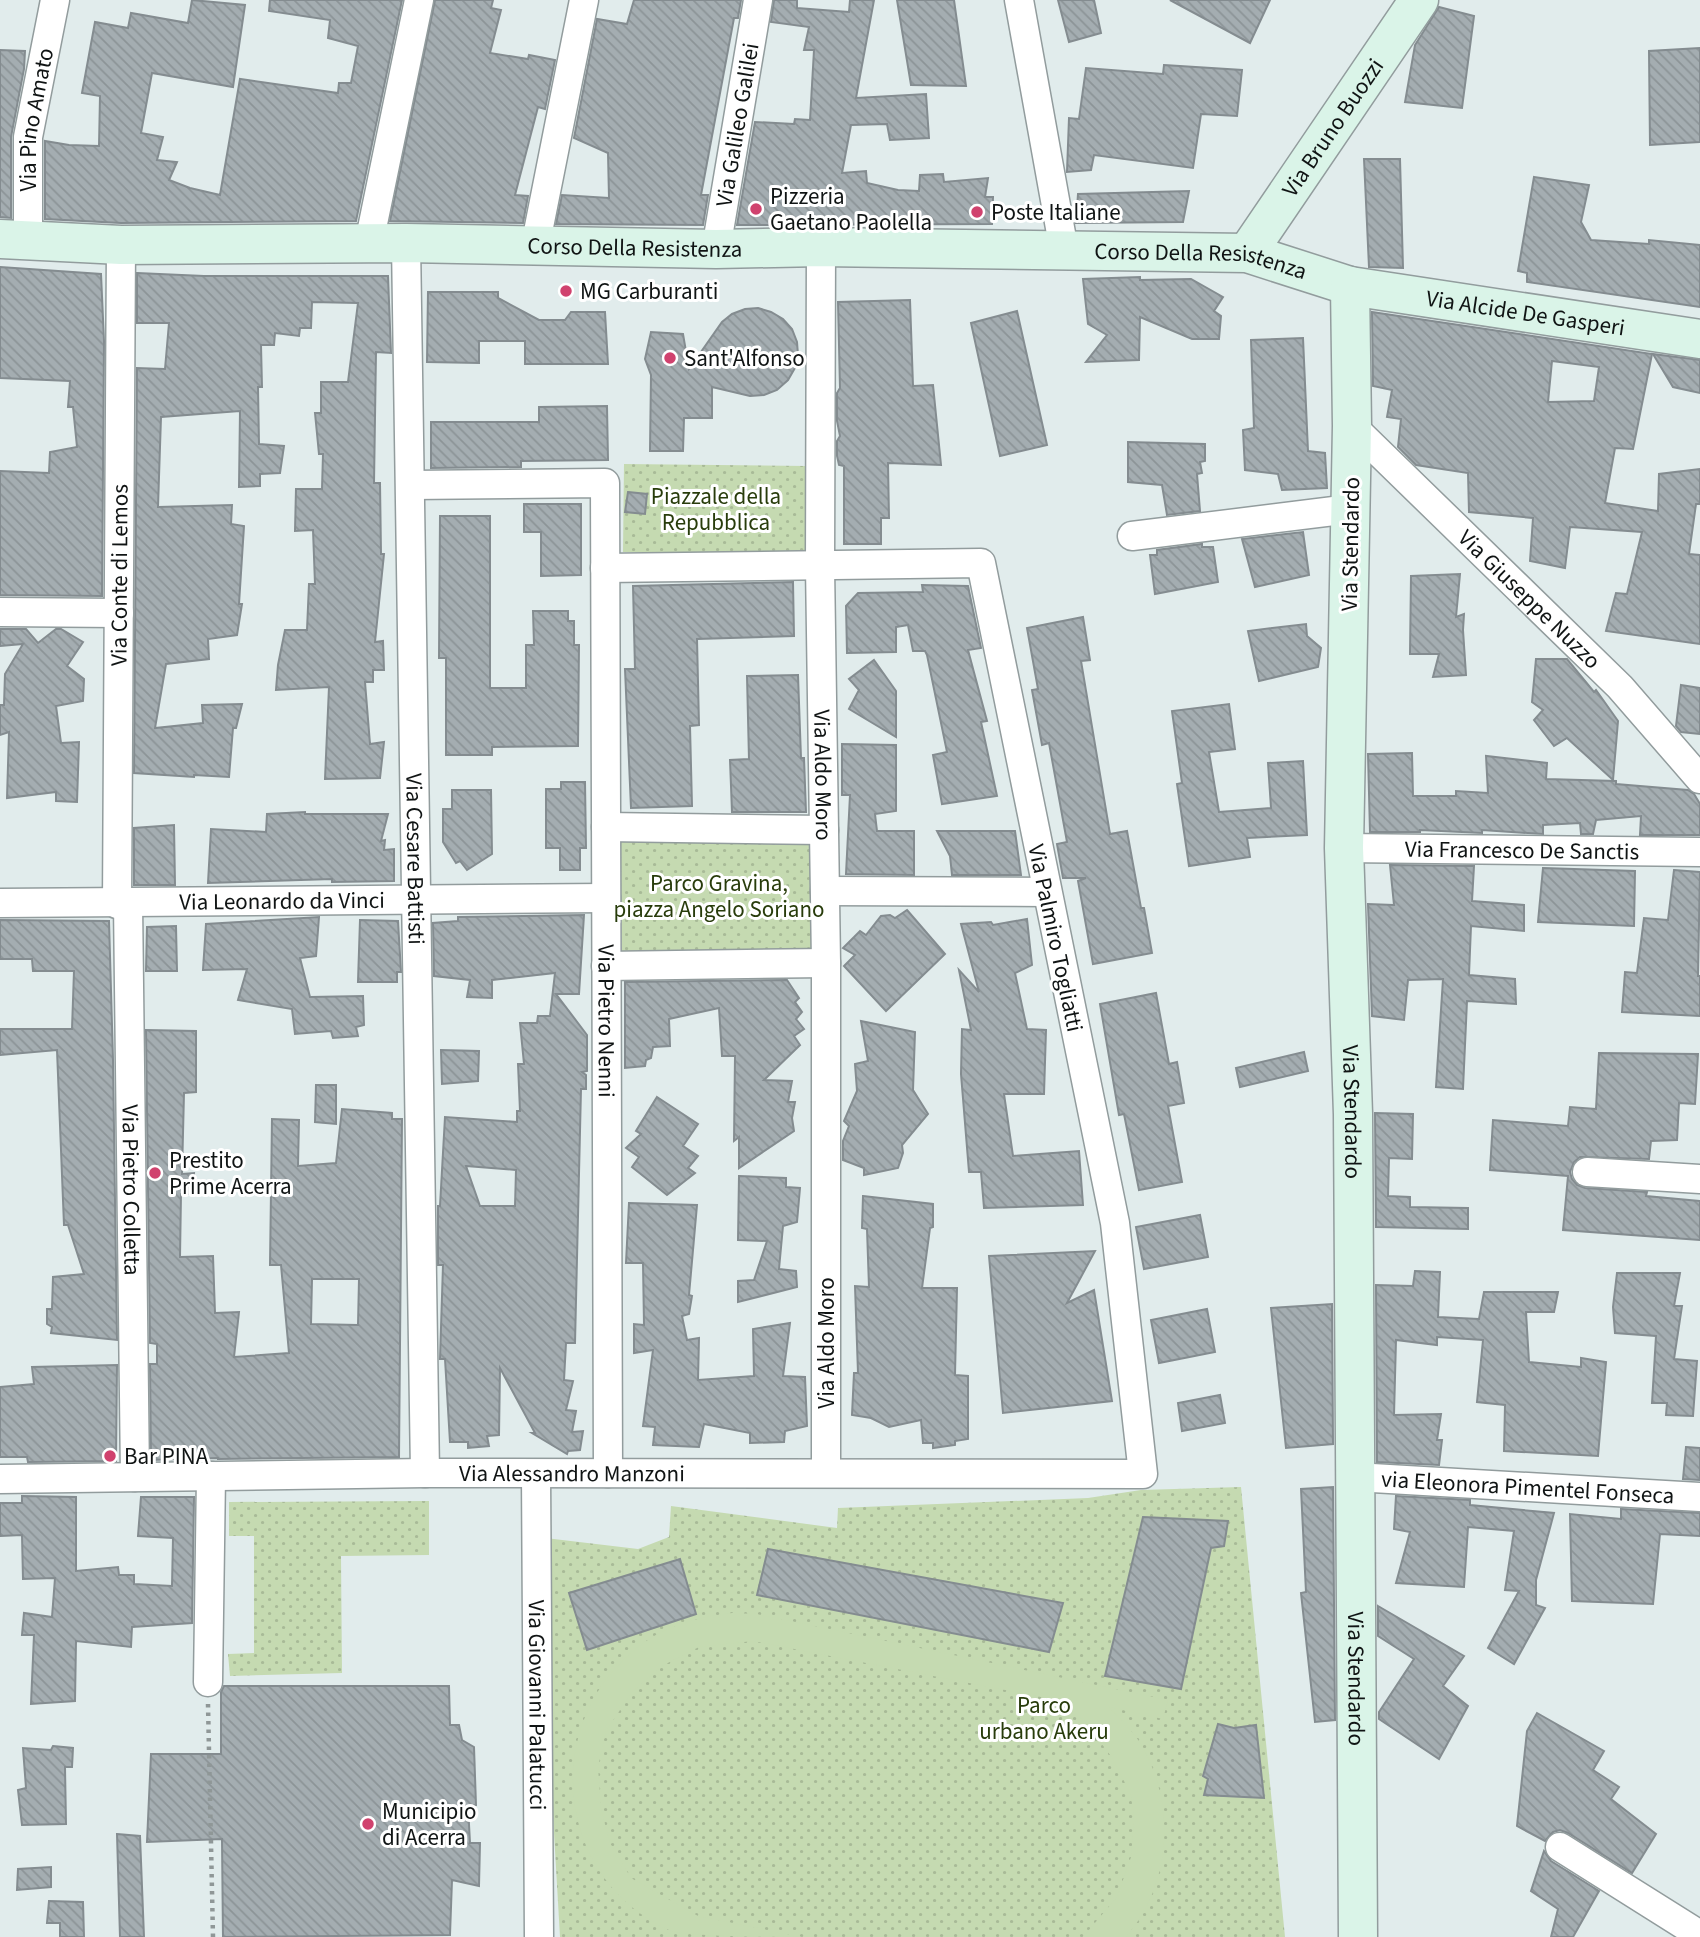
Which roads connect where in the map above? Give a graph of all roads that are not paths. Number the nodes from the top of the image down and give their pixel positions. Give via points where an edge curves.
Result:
1 (55, 0) edge
2 (419, 0) edge
3 (584, 0) edge
4 (758, 0) edge
5 (1018, 0) edge
6 (1419, 0) edge
7 (14, 239) edge
8 (388, 243) junction
9 (121, 245) junction
10 (536, 247) junction
11 (821, 247) junction
12 (716, 249) junction
13 (1064, 250) junction
14 (1247, 253) junction
15 (1350, 286) junction
16 (1700, 339) edge
17 (1352, 426) junction
18 (411, 485) junction
19 (1350, 509) junction
20 (1132, 536) dead end
21 (820, 566) junction
22 (605, 568) junction
23 (0, 612) edge
24 (118, 613) junction
25 (1700, 779) edge
26 (606, 827) junction
27 (824, 830) junction
28 (1344, 848) junction
29 (1700, 852) edge
30 (825, 891) junction
31 (1046, 892) junction
32 (606, 898) junction
33 (417, 900) junction
34 (0, 903) edge
35 (122, 903) junction
36 (826, 963) junction
37 (606, 966) junction
38 (1587, 1172) dead end
39 (1700, 1180) edge
40 (608, 1473) junction
41 (826, 1473) junction
42 (425, 1474) junction
43 (536, 1474) junction
44 (1143, 1474) joint
45 (211, 1476) junction
46 (135, 1477) junction
47 (1356, 1477) junction
48 (0, 1479) edge
49 (1700, 1497) edge
50 (208, 1682) road end
51 (1560, 1847) dead end
52 (1700, 1936) edge
53 (539, 1937) edge
54 (1358, 1937) edge

1 - 7 street, Via Pino Amato
2 - 8 street, Via Cesare Battisti
3 - 10 street
4 - 12 street, Via Galileo Galilei
5 - 13 street
6 - 14 street, Via Bruno Buozzi
7 - 9 street, Corso Della Resistenza
8 - 9 street, Corso Della Resistenza
8 - 10 street, Corso Della Resistenza
8 - 18 street, Via Cesare Battisti
9 - 24 street, Via Conte di Lemos
10 - 12 street, Corso Della Resistenza
11 - 12 street, Corso Della Resistenza
11 - 13 street, Corso Della Resistenza
11 - 21 street, Via Aldo Moro
13 - 14 street, Corso Della Resistenza
14 - 15 street, Corso Della Resistenza
15 - 16 street, Via Alcide De Gasperi
15 - 17 street, Via Stendardo
17 - 19 street, Via Stendardo
17 - 25 street, Via Giuseppe Nuzzo via 1620,687
18 - 22 street, Via Pietro Nenni via 605,483
18 - 33 street, Via Cesare Battisti
19 - 20 street
19 - 28 street, Via Stendardo
21 - 22 street
21 - 27 street, Via Aldo Moro
21 - 31 street, Via Palmiro Togliatti via 981,563
22 - 26 street, Via Pietro Nenni
23 - 24 street
24 - 35 street, Via Conte di Lemos
26 - 27 street
26 - 32 street, Via Pietro Nenni
27 - 30 street, Via Aldo Moro
28 - 29 street, Via Francesco De Sanctis
28 - 47 street, Via Stendardo via 1353,1114
30 - 31 street
30 - 36 street, Via Aldo Moro
31 - 44 street, Via Palmiro Togliatti via 1115,1223
32 - 33 street, Via Leonardo da Vinci
32 - 37 street, Via Pietro Nenni
33 - 35 street, Via Leonardo da Vinci
33 - 42 street, Via Cesare Battisti
34 - 35 street, Via Leonardo da Vinci
35 - 46 street, Via Pietro Colletta
36 - 37 street
36 - 41 street, Via Aldo Moro
37 - 40 street, Via Pietro Nenni
38 - 39 street
40 - 41 street, Via Alessandro Manzoni
40 - 43 street, Via Alessandro Manzoni
41 - 44 street, Via Alessandro Manzoni
42 - 43 street, Via Alessandro Manzoni
42 - 45 street, Via Alessandro Manzoni
43 - 53 street, Via Giovanni Palatucci
45 - 46 street, Via Alessandro Manzoni
45 - 50 street
46 - 48 street, Via Alessandro Manzoni
47 - 49 street, via Eleonora Pimentel Fonseca
47 - 54 street, Via Stendardo
51 - 52 street

